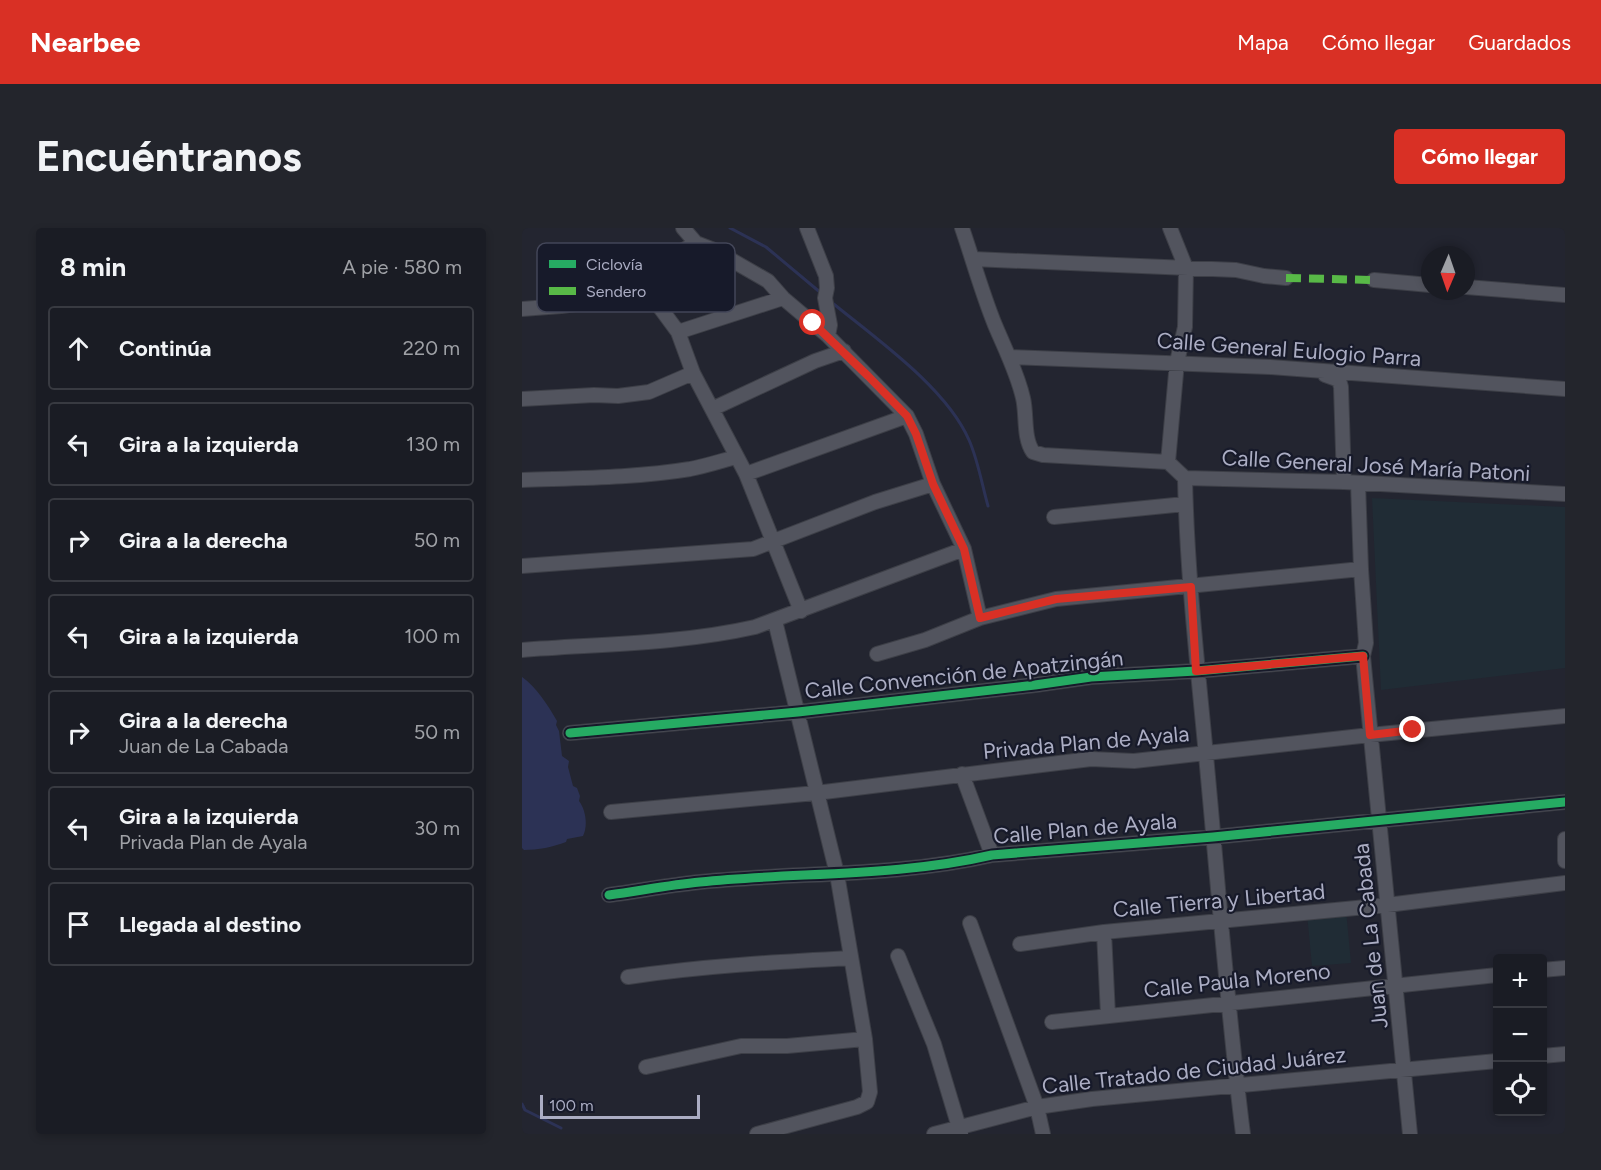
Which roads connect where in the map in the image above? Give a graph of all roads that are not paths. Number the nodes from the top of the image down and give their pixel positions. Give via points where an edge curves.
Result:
1 (683, 228) edge
2 (807, 228) edge
3 (962, 228) edge
4 (1170, 228) edge
5 (696, 243) edge
6 (973, 259) junction
7 (735, 262) edge
8 (1186, 268) junction
9 (1286, 278) dead end
10 (1374, 280) dead end
11 (1421, 284) edge
12 (1475, 288) edge
13 (1565, 295) edge
14 (783, 298) junction
15 (537, 308) edge
16 (522, 309) edge
17 (663, 312) edge
18 (678, 332) junction
19 (828, 336) junction
20 (844, 351) junction
21 (1010, 357) junction
22 (1177, 362) junction
23 (1315, 370) junction
24 (693, 373) junction
25 (1565, 389) edge
26 (522, 399) edge
27 (712, 409) junction
28 (907, 416) junction
29 (736, 457) junction
30 (1168, 462) junction
31 (746, 474) junction
32 (1185, 478) junction
33 (522, 480) edge
34 (1351, 483) junction
35 (933, 484) junction
36 (1565, 494) edge
37 (1185, 504) junction
38 (1054, 517) dead end
39 (774, 542) junction
40 (964, 549) junction
41 (522, 566) edge
42 (1361, 569) junction
43 (1191, 587) junction
44 (801, 611) junction
45 (980, 618) junction
46 (775, 621) junction
47 (522, 650) edge
48 (877, 654) dead end
49 (1363, 656) junction
50 (1196, 671) junction
51 (798, 712) junction
52 (1565, 716) edge
53 (570, 733) dead end
54 (1370, 735) junction
55 (1206, 753) junction
56 (962, 774) junction
57 (816, 793) junction
58 (1565, 801) edge
59 (611, 812) dead end
60 (1380, 820) junction
61 (1213, 837) junction
62 (1565, 839) edge
63 (992, 855) junction
64 (1565, 861) edge
65 (837, 874) junction
66 (1565, 884) edge
67 (609, 895) dead end
68 (1387, 905) junction
69 (1221, 921) junction
70 (970, 923) dead end
71 (1104, 932) junction
72 (1020, 944) dead end
73 (898, 956) dead end
74 (851, 958) junction
75 (1565, 968) edge
76 (1547, 970) edge
77 (1493, 975) edge
78 (628, 977) dead end
79 (1395, 985) junction
80 (1228, 1002) junction
81 (1108, 1015) junction
82 (1052, 1022) dead end
83 (865, 1039) junction
84 (1565, 1054) edge
85 (1547, 1056) edge
86 (1493, 1061) edge
87 (646, 1067) dead end
88 (1404, 1070) junction
89 (1237, 1087) junction
90 (1037, 1107) junction
91 (960, 1131) edge
92 (757, 1134) edge
93 (934, 1134) edge
94 (1043, 1134) edge
95 (1244, 1134) edge
96 (1410, 1134) edge

1 - 5 street
2 - 19 street via 826,276
3 - 6 street
4 - 8 street
6 - 8 street
6 - 21 street
7 - 14 street via 768,281
8 - 9 street
8 - 22 street via 1185,327
10 - 11 street
12 - 13 street
14 - 18 street
14 - 19 street
15 - 16 street
17 - 18 street
18 - 24 street
19 - 20 street
20 - 27 street
20 - 28 street
21 - 22 street, Calle General Eulogio Parra
21 - 30 street via 1023,398 1026,436 1033,452
22 - 23 street, Calle General Eulogio Parra
22 - 30 street
23 - 25 street, Calle General Eulogio Parra
23 - 34 street, Juan de La Cabada via 1339,380
24 - 26 street via 649,392
24 - 27 street
27 - 29 street
28 - 31 street
28 - 35 street
29 - 31 street
29 - 33 street via 674,471
30 - 32 street
31 - 39 street
32 - 34 street, Calle General José María Patoni
32 - 37 street
34 - 36 street, Calle General José María Patoni
34 - 42 street, Juan de La Cabada
35 - 39 street
35 - 40 street
37 - 38 street
37 - 43 street
39 - 41 street via 728,552
39 - 44 street
40 - 44 street
40 - 45 street
42 - 43 street
42 - 49 street, Juan de La Cabada via 1366,643
43 - 45 street via 1056,599
43 - 50 street
44 - 46 street
45 - 48 street
46 - 47 street via 730,633
46 - 51 street
49 - 50 street, Calle Convención de Apatzingán
49 - 54 street, Juan de La Cabada
50 - 51 street, Calle Convención de Apatzingán via 1091,677
50 - 55 street
51 - 53 street, Calle Convención de Apatzingán
51 - 57 street
52 - 54 street, Privada Plan de Ayala
54 - 55 street, Privada Plan de Ayala
54 - 60 street, Juan de La Cabada
55 - 56 street, Privada Plan de Ayala via 1134,761 1091,759
55 - 61 street
56 - 57 street, Privada Plan de Ayala
56 - 63 street
57 - 59 street, Privada Plan de Ayala
57 - 65 street
58 - 60 street, Calle Plan de Ayala
60 - 61 street, Calle Plan de Ayala
60 - 68 street, Juan de La Cabada
61 - 63 street, Calle Plan de Ayala
61 - 69 street
62 - 64 street
63 - 65 street, Calle Plan de Ayala via 963,862
65 - 67 street, Calle Plan de Ayala via 700,882
65 - 74 street
66 - 68 street, Calle Tierra y Libertad
68 - 69 street, Calle Tierra y Libertad
68 - 79 street, Juan de La Cabada
69 - 71 street, Calle Tierra y Libertad
69 - 80 street
70 - 90 street
71 - 72 street, Calle Tierra y Libertad
71 - 81 street
73 - 91 street via 934,1044
74 - 78 street via 742,963
74 - 83 street
75 - 76 street
77 - 79 street, Calle Paula Moreno
79 - 80 street, Calle Paula Moreno
79 - 88 street, Juan de La Cabada
80 - 81 street, Calle Paula Moreno
80 - 89 street
81 - 82 street, Calle Paula Moreno
83 - 87 street via 741,1046
83 - 92 street via 870,1092 865,1104
84 - 85 street
86 - 88 street, Calle Tratado de Ciudad Juárez
88 - 89 street, Calle Tratado de Ciudad Juárez
88 - 96 street, Juan de La Cabada
89 - 90 street, Calle Tratado de Ciudad Juárez
89 - 95 street
90 - 91 street, Calle Tratado de Ciudad Juárez
90 - 94 street
91 - 93 street, Calle Tratado de Ciudad Juárez

